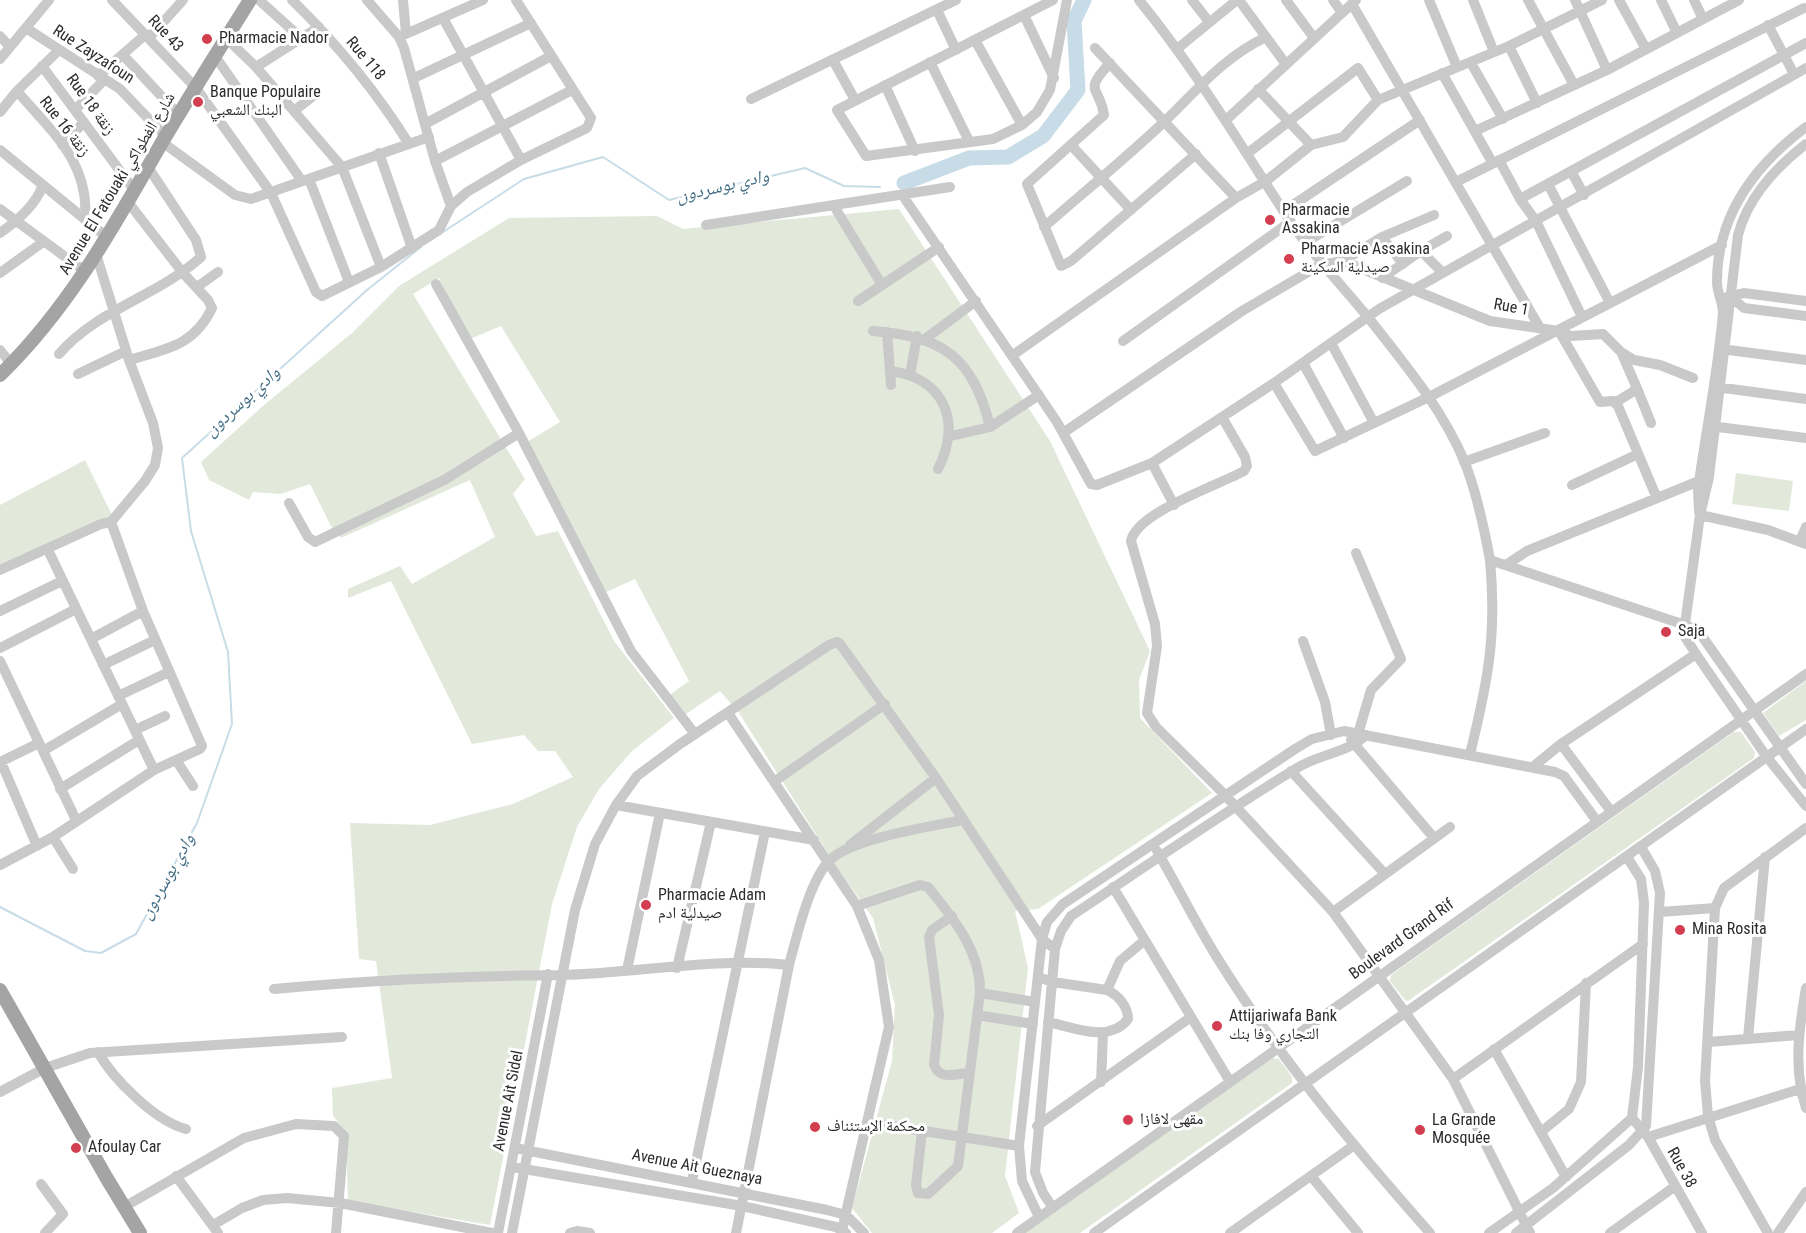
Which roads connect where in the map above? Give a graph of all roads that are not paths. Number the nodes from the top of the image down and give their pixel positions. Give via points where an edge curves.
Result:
1 (50, 0) edge
2 (112, 0) edge
3 (183, 0) edge
4 (249, 0) edge
5 (259, 0) edge
6 (292, 0) edge
7 (367, 0) edge
8 (403, 0) edge
9 (483, 0) edge
10 (516, 0) edge
11 (956, 0) edge
12 (1053, 0) edge
13 (1067, 0) edge
14 (1139, 0) edge
15 (1192, 0) edge
16 (1238, 0) edge
17 (1286, 0) edge
18 (1332, 0) edge
19 (1429, 0) edge
20 (1473, 0) edge
21 (1528, 0) edge
22 (1575, 0) edge
23 (1602, 0) edge
24 (1619, 0) edge
25 (1661, 0) edge
26 (1694, 0) edge
27 (1739, 0) edge
28 (1354, 2) edge
29 (1803, 6) edge
30 (937, 10) junction
31 (1579, 11) junction
32 (1342, 13) junction
33 (1024, 15) junction
34 (442, 18) junction
35 (1703, 19) junction
36 (1209, 22) junction
37 (531, 24) junction
38 (1768, 25) junction
39 (319, 27) junction
40 (26, 28) junction
41 (1544, 29) junction
42 (1677, 33) junction
43 (0, 36) edge
44 (148, 36) junction
45 (402, 36) junction
46 (226, 38) junction
47 (302, 38) junction
48 (1266, 38) junction
49 (1314, 38) junction
50 (975, 40) junction
51 (1806, 43) edge
52 (1509, 46) junction
53 (10, 47) junction
54 (1095, 48) dead end
55 (1177, 49) junction
56 (956, 50) junction
57 (1646, 50) junction
58 (58, 51) junction
59 (1494, 52) junction
60 (463, 54) junction
61 (123, 55) junction
62 (215, 56) junction
63 (551, 56) junction
64 (1784, 56) junction
65 (0, 59) edge
66 (833, 60) junction
67 (930, 62) junction
68 (1110, 63) junction
69 (1285, 63) junction
70 (1471, 63) junction
71 (42, 66) junction
72 (256, 67) junction
73 (1457, 67) junction
74 (1806, 68) edge
75 (1607, 70) junction
76 (1442, 74) junction
77 (1794, 74) junction
78 (102, 78) junction
79 (414, 78) junction
80 (1054, 79) junction
81 (1201, 83) junction
82 (885, 85) junction
83 (1574, 86) junction
84 (196, 88) junction
85 (1258, 89) junction
86 (1400, 89) junction
87 (572, 90) junction
88 (17, 91) junction
89 (318, 92) dead end
90 (483, 92) junction
91 (751, 99) dead end
92 (855, 100) junction
93 (1378, 100) junction
94 (1538, 103) junction
95 (75, 110) junction
96 (0, 111) edge
97 (294, 111) junction
98 (179, 115) junction
99 (1289, 119) junction
100 (1503, 119) junction
101 (1226, 120) junction
102 (1420, 120) junction
103 (1165, 121) junction
104 (84, 122) junction
105 (425, 124) junction
106 (1022, 125) junction
107 (502, 126) junction
108 (1806, 127) edge
109 (1475, 131) junction
110 (429, 136) junction
111 (164, 140) junction
112 (969, 141) junction
113 (409, 144) junction
114 (1806, 144) edge
115 (62, 145) junction
116 (1071, 145) junction
117 (1311, 145) junction
118 (0, 150) edge
119 (915, 151) junction
120 (379, 153) junction
121 (1248, 153) junction
122 (1196, 154) junction
123 (521, 160) junction
124 (435, 161) junction
125 (1496, 161) junction
126 (148, 167) junction
127 (342, 167) junction
128 (1570, 171) junction
129 (1101, 178) junction
130 (305, 180) junction
131 (1266, 181) junction
132 (1407, 181) dead end
133 (1455, 182) junction
134 (1548, 184) junction
135 (42, 187) junction
136 (950, 187) dead end
137 (270, 193) junction
138 (1584, 195) junction
139 (903, 196) junction
140 (131, 197) junction
141 (1236, 198) junction
142 (1520, 199) junction
143 (451, 206) junction
144 (834, 206) junction
145 (1561, 207) junction
146 (0, 209) edge
147 (1131, 210) junction
148 (1284, 211) junction
149 (1434, 215) dead end
150 (85, 220) junction
151 (1536, 221) junction
152 (16, 222) junction
153 (1290, 222) junction
154 (706, 225) dead end
155 (1044, 227) junction
156 (0, 233) edge
157 (1447, 236) dead end
158 (1382, 237) junction
159 (108, 238) junction
160 (43, 242) junction
161 (1306, 242) junction
162 (1491, 245) junction
163 (1722, 245) junction
164 (939, 247) junction
165 (412, 248) junction
166 (1421, 251) junction
167 (97, 257) junction
168 (1720, 258) junction
169 (1343, 261) junction
170 (1403, 264) junction
171 (1320, 265) junction
172 (381, 267) junction
173 (86, 272) junction
174 (218, 272) dead end
175 (1442, 272) junction
176 (0, 273) edge
177 (183, 273) junction
178 (1382, 278) junction
179 (349, 282) junction
180 (436, 284) dead end
181 (882, 285) junction
182 (197, 287) junction
183 (1414, 291) junction
184 (1726, 297) junction
185 (858, 301) dead end
186 (976, 301) junction
187 (1806, 301) edge
188 (1610, 303) junction
189 (114, 309) junction
190 (1367, 316) junction
191 (1806, 316) edge
192 (1582, 317) junction
193 (1540, 328) junction
194 (873, 331) dead end
195 (1559, 331) junction
196 (887, 332) junction
197 (921, 337) junction
198 (1123, 341) dead end
199 (1332, 343) junction
200 (1722, 349) junction
201 (0, 350) edge
202 (1621, 352) junction
203 (59, 354) dead end
204 (1013, 355) junction
205 (128, 356) junction
206 (1806, 360) edge
207 (1303, 363) junction
208 (11, 364) junction
209 (890, 371) junction
210 (78, 374) dead end
211 (0, 375) edge
212 (910, 375) junction
213 (1693, 378) dead end
214 (1274, 383) junction
215 (891, 385) dead end
216 (1636, 386) junction
217 (1717, 387) junction
218 (1039, 395) junction
219 (1429, 398) junction
220 (1806, 399) edge
221 (1616, 402) junction
222 (1222, 417) junction
223 (1374, 423) junction
224 (1651, 423) dead end
225 (1711, 426) junction
226 (990, 427) junction
227 (519, 433) junction
228 (1063, 433) junction
229 (1545, 433) dead end
230 (951, 436) junction
231 (1344, 438) junction
232 (1806, 438) edge
233 (1638, 454) junction
234 (1464, 462) junction
235 (1152, 463) junction
236 (938, 469) dead end
237 (1704, 479) junction
238 (1572, 485) dead end
239 (1656, 496) junction
240 (290, 503) dead end
241 (1174, 505) junction
242 (1700, 515) junction
243 (111, 522) junction
244 (1806, 527) edge
245 (1803, 542) edge
246 (48, 550) junction
247 (1356, 553) dead end
248 (1490, 560) junction
249 (1506, 565) junction
250 (0, 570) edge
251 (62, 580) junction
252 (76, 609) junction
253 (0, 611) edge
254 (142, 611) junction
255 (1685, 624) junction
256 (91, 639) junction
257 (155, 640) junction
258 (1303, 641) dead end
259 (0, 648) edge
260 (1696, 654) junction
261 (0, 661) edge
262 (103, 665) junction
263 (170, 672) junction
264 (1806, 674) edge
265 (120, 700) junction
266 (885, 704) junction
267 (1754, 711) junction
268 (728, 713) junction
269 (165, 716) dead end
270 (1740, 720) junction
271 (1806, 729) edge
272 (1344, 731) junction
273 (695, 734) junction
274 (1362, 734) junction
275 (137, 735) junction
276 (1331, 735) junction
277 (1561, 744) junction
278 (1354, 745) junction
279 (41, 747) junction
280 (1779, 748) junction
281 (1470, 754) junction
282 (1767, 756) junction
283 (176, 760) junction
284 (0, 762) edge
285 (1534, 766) junction
286 (154, 770) junction
287 (1291, 771) junction
288 (936, 778) junction
289 (775, 781) junction
290 (1806, 784) edge
291 (193, 786) dead end
292 (60, 789) junction
293 (1225, 795) junction
294 (616, 805) junction
295 (1235, 806) junction
296 (1806, 806) edge
297 (1610, 810) junction
298 (660, 813) junction
299 (76, 820) junction
300 (962, 820) junction
301 (1596, 820) junction
302 (711, 822) junction
303 (1450, 827) dead end
304 (1806, 828) edge
305 (765, 832) junction
306 (52, 837) junction
307 (1434, 838) junction
308 (814, 840) junction
309 (1153, 843) junction
310 (37, 846) junction
311 (1641, 847) junction
312 (843, 851) junction
313 (1160, 856) junction
314 (1627, 857) junction
315 (1765, 857) junction
316 (829, 861) junction
317 (0, 866) edge
318 (73, 869) dead end
319 (1384, 873) junction
320 (1113, 888) junction
321 (857, 906) junction
322 (1715, 908) junction
323 (1333, 912) junction
324 (1660, 912) junction
325 (952, 916) junction
326 (1042, 939) junction
327 (1145, 940) junction
328 (1643, 944) junction
329 (1055, 949) junction
330 (736, 962) junction
331 (789, 965) junction
332 (677, 968) junction
333 (627, 970) junction
334 (548, 974) junction
335 (562, 975) junction
336 (1380, 975) junction
337 (1038, 977) junction
338 (1053, 982) junction
339 (1586, 984) junction
340 (1806, 988) edge
341 (274, 989) dead end
342 (0, 990) edge
343 (1107, 990) junction
344 (980, 993) junction
345 (1035, 1002) junction
346 (1405, 1011) junction
347 (977, 1015) junction
348 (1191, 1017) junction
349 (1048, 1022) junction
350 (1033, 1024) junction
351 (1103, 1033) junction
352 (1799, 1035) junction
353 (342, 1037) dead end
354 (1749, 1038) junction
355 (1708, 1042) junction
356 (1277, 1047) junction
357 (1494, 1049) junction
358 (98, 1052) junction
359 (45, 1068) junction
360 (968, 1073) junction
361 (1453, 1079) junction
362 (1229, 1080) junction
363 (1101, 1082) junction
364 (1304, 1082) junction
365 (1800, 1089) junction
366 (0, 1092) edge
367 (1806, 1108) edge
368 (1708, 1116) junction
369 (1632, 1118) junction
370 (867, 1122) junction
371 (1037, 1126) junction
372 (186, 1129) dead end
373 (922, 1131) junction
374 (1541, 1132) junction
375 (1646, 1134) junction
376 (962, 1137) junction
377 (1019, 1146) junction
378 (1353, 1146) junction
379 (515, 1148) junction
380 (530, 1151) junction
381 (512, 1167) junction
382 (526, 1168) junction
383 (176, 1176) junction
384 (1311, 1176) junction
385 (1566, 1177) junction
386 (692, 1181) junction
387 (41, 1184) dead end
388 (1674, 1187) junction
389 (745, 1192) junction
390 (1806, 1192) edge
391 (340, 1203) junction
392 (742, 1206) junction
393 (124, 1207) junction
394 (1053, 1208) junction
395 (1521, 1212) junction
396 (846, 1215) junction
397 (1039, 1217) junction
398 (215, 1229) edge
399 (1528, 1229) edge
400 (844, 1231) edge
401 (45, 1233) edge
402 (140, 1233) edge
403 (336, 1233) edge
404 (492, 1233) edge
405 (498, 1233) edge
406 (512, 1233) edge
407 (570, 1233) edge
408 (590, 1233) edge
409 (736, 1233) edge
410 (864, 1233) edge
411 (1017, 1233) edge
412 (1094, 1233) edge
413 (1230, 1233) edge
414 (1358, 1233) edge
415 (1430, 1233) edge
416 (1489, 1233) edge
417 (1516, 1233) edge
418 (1610, 1233) edge
419 (1702, 1233) edge
420 (1768, 1233) edge
421 (1778, 1233) edge

1 - 40 street
2 - 44 street, Rue 43
3 - 44 street
4 - 46 main road, Avenue El Fatouaki شارع الفطواكي
5 - 47 street
6 - 39 street, Rue 118
7 - 45 street
8 - 45 street
9 - 34 street
10 - 37 street
11 - 30 street
12 - 33 street
13 - 80 street
14 - 55 street
15 - 36 street
16 - 36 street
16 - 48 street
17 - 49 street
18 - 32 street
19 - 73 street
20 - 59 street
21 - 41 street
22 - 31 street
23 - 31 street
24 - 57 street
25 - 42 street
26 - 35 street
27 - 35 street
28 - 32 street
28 - 86 street
29 - 38 street
30 - 56 street
30 - 66 street
31 - 41 street
31 - 75 street
32 - 49 street
33 - 50 street
33 - 80 street
34 - 45 street
34 - 60 street
35 - 42 street
36 - 55 street
37 - 60 street
37 - 63 street
38 - 64 street
38 - 125 street
39 - 47 street
39 - 113 street, Rue 118 via 373,92
40 - 53 street
40 - 58 street, Rue Zayzafoun
41 - 52 street
41 - 83 street
42 - 57 street
43 - 53 street
44 - 61 street
44 - 84 street, Rue 43
45 - 79 street
46 - 62 main road, Avenue El Fatouaki شارع الفطواكي
46 - 72 street
47 - 72 street
48 - 69 street
48 - 81 street via 1247,46
49 - 69 street
50 - 56 street
50 - 106 street
51 - 64 street
52 - 59 street
52 - 94 street
53 - 65 street
54 - 68 street
55 - 81 street
56 - 67 street
57 - 75 street
58 - 71 street
58 - 78 street, Rue Zayzafoun
59 - 70 street
60 - 79 street
60 - 90 street
61 - 78 street
61 - 98 street
62 - 84 main road, Avenue El Fatouaki شارع الفطواكي
62 - 130 street
63 - 87 street
63 - 90 street
64 - 77 street
64 - 128 street
66 - 91 street
66 - 92 street
67 - 82 street
67 - 112 street
68 - 103 street
68 - 116 street via 1098,76 1095,89 1104,115
69 - 85 street
70 - 73 street
70 - 100 street
71 - 88 street
71 - 95 street, Rue 18 زنقة
72 - 97 street
73 - 76 street
74 - 77 street
75 - 83 street
76 - 86 street
76 - 109 street
77 - 138 street
78 - 95 street
78 - 111 street, Rue Zayzafoun via 125,92
79 - 105 street
80 - 106 street via 1043,103
81 - 101 street
81 - 103 street
82 - 92 street
82 - 119 street
83 - 94 street
84 - 98 main road, Avenue El Fatouaki شارع الفطواكي
84 - 137 street, Rue 43
85 - 99 street
85 - 101 street
86 - 93 street
86 - 102 street
87 - 107 street
87 - 123 street via 591,118 587,128
88 - 96 street
88 - 115 street, Rue 16 زنقة
89 - 97 street
90 - 105 street
90 - 107 street
92 - 119 street via 837,110 866,156
93 - 99 street via 1358,68
93 - 117 street via 1343,137
94 - 100 street
95 - 104 street, Rue 18 زنقة
97 - 127 street
98 - 111 main road, Avenue El Fatouaki شارع الفطواكي
99 - 117 street
99 - 121 street
100 - 109 street
101 - 121 street
102 - 133 street
102 - 148 street
103 - 122 street
103 - 129 street
104 - 115 street
104 - 140 street, Rue 18 زنقة
105 - 110 street
106 - 112 street via 1004,136
107 - 123 street
107 - 124 street
108 - 163 street via 1774,153 1747,186 1730,214
109 - 125 street
110 - 113 street
110 - 124 street
111 - 126 main road, Avenue El Fatouaki شارع الفطواكي
111 - 137 street, Rue Zayzafoun via 236,195 251,199
112 - 119 street
113 - 120 street
114 - 184 street via 1775,171 1748,209 1738,235
115 - 150 street, Rue 16 زنقة via 79,172
116 - 129 street
116 - 155 street via 1028,184
117 - 131 street
118 - 135 street
120 - 127 street
120 - 165 street
121 - 131 street
122 - 141 street
122 - 147 street
123 - 143 street via 466,192
124 - 143 street
125 - 133 street
125 - 142 street
126 - 140 main road, Avenue El Fatouaki شارع الفطواكي
126 - 177 street via 201,250 201,257
127 - 130 street
127 - 172 street
128 - 134 street
128 - 138 street
129 - 147 street
129 - 155 street
130 - 137 street
130 - 179 street
131 - 141 street
131 - 148 street
132 - 161 street
133 - 162 street
134 - 142 street
134 - 145 street
135 - 150 street
135 - 152 street
136 - 139 street
137 - 179 street, Rue 43 via 316,292 322,296
138 - 145 street
139 - 144 street
139 - 164 street
140 - 159 main road, Avenue El Fatouaki شارع الفطواكي
140 - 177 street, Rue 18 زنقة
141 - 204 street
142 - 151 street
143 - 165 street via 439,230
144 - 154 street
144 - 181 street
145 - 151 street
145 - 188 street
146 - 152 street
147 - 155 street via 1061,266
148 - 153 street
149 - 158 street
150 - 159 street
151 - 162 street
151 - 192 street
152 - 156 street
152 - 160 street
153 - 161 street
153 - 198 street
157 - 166 street
158 - 169 street
158 - 170 street
159 - 167 main road, Avenue El Fatouaki شارع الفطواكي
160 - 173 street
160 - 176 street
161 - 171 street
162 - 175 street
162 - 193 street
163 - 168 street
163 - 188 street
164 - 181 street
164 - 186 street
165 - 172 street
166 - 170 street
166 - 175 street
167 - 173 main road, Avenue El Fatouaki شارع الفطواكي
167 - 189 street
168 - 184 street via 1717,280
168 - 195 street via 1709,258 1613,309
169 - 171 street
169 - 178 street, Rue 1
170 - 178 street
171 - 190 street
171 - 228 street via 1242,311
172 - 179 street
173 - 208 main road, Avenue El Fatouaki شارع الفطواكي
174 - 182 street
175 - 183 street
177 - 182 street, Rue 18 زنقة
177 - 189 street
178 - 183 street, Rue 1
180 - 227 street
181 - 185 street
182 - 205 street, Rue 18 زنقة via 212,308 193,336 171,348
183 - 190 street
183 - 193 street, Rue 1 via 1491,321
184 - 187 street via 1743,293
184 - 191 street via 1744,308
184 - 200 street
186 - 197 street
186 - 204 street
188 - 192 street
189 - 203 street via 86,328
189 - 205 street
190 - 199 street
190 - 219 street
192 - 195 street
193 - 195 street, Rue 1
194 - 196 street
195 - 202 street, Rue 1 via 1578,336 1603,334
195 - 219 street
195 - 221 street via 1600,402
196 - 197 street
196 - 209 street
197 - 212 street
197 - 226 street via 959,360 973,378
199 - 207 street
199 - 223 street
200 - 206 street
200 - 217 street
201 - 208 street
202 - 213 street, Rue 1 via 1634,360
202 - 216 street
204 - 218 street
205 - 210 street
205 - 243 street via 158,448 150,473
207 - 214 street
207 - 231 street
208 - 211 main road, Avenue El Fatouaki شارع الفطواكي
209 - 212 street
209 - 215 street
212 - 230 street via 939,396
214 - 222 street
214 - 231 street via 1315,451
216 - 221 street
216 - 224 street
217 - 220 street
217 - 225 street
218 - 226 street
218 - 228 street
219 - 223 street
219 - 234 street
221 - 233 street
222 - 235 street
222 - 241 street via 1247,466
223 - 231 street
225 - 232 street
225 - 237 street
226 - 230 street
227 - 240 street via 446,479 315,542 308,537
227 - 273 street via 631,651
228 - 235 street via 1094,485
229 - 234 street
230 - 236 street
233 - 238 street
233 - 239 street
234 - 248 street
235 - 241 street
237 - 239 street
237 - 242 street
239 - 249 street via 1527,551
241 - 293 street via 1137,527 1131,541 1155,624 1157,646 1147,713 1156,727
242 - 245 street
242 - 255 street
243 - 246 street
243 - 254 street
244 - 245 street
246 - 250 street
246 - 251 street
247 - 274 street via 1401,659 1371,690
248 - 249 street
248 - 281 street via 1493,641 1487,686
249 - 255 street
251 - 252 street
251 - 253 street
252 - 256 street
252 - 259 street
254 - 256 street
254 - 257 street
255 - 260 street via 1685,637
255 - 267 street via 1697,629
256 - 262 street
257 - 262 street
257 - 263 street
258 - 276 street via 1325,702
260 - 270 street
260 - 277 street
261 - 279 street
262 - 265 street
263 - 265 street
263 - 283 street via 202,744 200,749
264 - 267 street, Boulevard Grand Rif
265 - 275 street
265 - 279 street
266 - 268 street, Avenue Ait Sidel via 837,642
266 - 288 street
266 - 289 street
267 - 270 street, Boulevard Grand Rif
267 - 280 street
268 - 273 street, Avenue Ait Sidel
268 - 289 street
269 - 275 street
270 - 282 street
270 - 297 street, Boulevard Grand Rif
271 - 280 street
272 - 274 street
272 - 276 street
272 - 278 street
273 - 294 street, Avenue Ait Sidel via 638,776
274 - 278 street
274 - 281 street
275 - 286 street
275 - 292 street
276 - 293 street via 1312,739
277 - 285 street
277 - 297 street
278 - 287 street via 1309,760
278 - 307 street
279 - 284 street
279 - 292 street
280 - 282 street
280 - 290 street
281 - 285 street
282 - 296 street
282 - 311 street
283 - 286 street
283 - 291 street
284 - 310 street
285 - 301 street via 1564,776
286 - 299 street
287 - 295 street
287 - 319 street
288 - 300 street
288 - 312 street
289 - 308 street
292 - 299 street
293 - 295 street
293 - 309 street
294 - 298 street
294 - 335 street, Avenue Ait Sidel via 589,859
295 - 313 street
295 - 323 street
297 - 301 street, Boulevard Grand Rif
298 - 302 street
298 - 333 street
299 - 306 street
300 - 312 street
300 - 326 street
301 - 336 street, Boulevard Grand Rif
302 - 305 street
302 - 332 street
303 - 307 street
304 - 315 street
305 - 308 street
305 - 330 street
306 - 310 street
306 - 318 street
307 - 319 street
308 - 316 street
309 - 313 street
309 - 326 street via 1053,912
310 - 317 street
311 - 314 street
311 - 324 street via 1655,871
312 - 316 street
313 - 320 street
313 - 356 street via 1217,958
314 - 328 street via 1643,888
314 - 346 street
315 - 322 street via 1724,888
315 - 354 street
316 - 321 street
316 - 331 street via 815,886
319 - 323 street
320 - 327 street
320 - 329 street via 1071,916
321 - 325 street via 924,885
321 - 370 street via 879,960 889,1027
322 - 324 street
322 - 355 street
323 - 336 street
324 - 375 street
325 - 344 street via 975,957
325 - 360 street via 932,930 929,937 939,1015 934,1065 943,1075
326 - 329 street
326 - 337 street
327 - 343 street via 1120,961
327 - 348 street
328 - 339 street
328 - 369 street
329 - 338 street
330 - 331 street
330 - 332 street
330 - 386 street
331 - 389 street
332 - 333 street
333 - 335 street
334 - 335 street
334 - 341 street
334 - 379 street, Avenue Ait Sidel
335 - 380 street, Avenue Ait Sidel
336 - 346 street
336 - 356 street, Boulevard Grand Rif
337 - 338 street
337 - 345 street
338 - 343 street
338 - 349 street
339 - 357 street
339 - 374 street via 1581,1082 1569,1108
340 - 352 street
342 - 359 main road
343 - 351 street via 1120,999 1128,1019
344 - 345 street
344 - 347 street
345 - 350 street
346 - 361 street
346 - 364 street
347 - 350 street
347 - 360 street
348 - 362 street
348 - 363 street
349 - 351 street
349 - 371 street
350 - 377 street
351 - 363 street
352 - 354 street
352 - 365 street
353 - 358 street
354 - 355 street
355 - 368 street
356 - 362 street, Boulevard Grand Rif
356 - 364 street
357 - 361 street
357 - 374 street
358 - 359 street
358 - 372 street via 114,1075 160,1118
359 - 366 street
359 - 393 main road
360 - 376 street
361 - 395 street
362 - 394 street, Boulevard Grand Rif
363 - 371 street
364 - 378 street
364 - 412 street
365 - 367 street
365 - 368 street
368 - 375 street
368 - 420 street via 1715,1140
369 - 375 street, Rue 38
369 - 385 street
370 - 373 street
370 - 396 street
371 - 394 street via 1035,1172
373 - 376 street
373 - 376 street via 916,1185 922,1195 958,1166
374 - 385 street
375 - 388 street, Rue 38
375 - 399 street
376 - 377 street
377 - 397 street via 1022,1181
378 - 384 street
378 - 415 street
379 - 380 street, Avenue Ait Gueznaya
379 - 381 street, Avenue Ait Sidel
380 - 382 street, Avenue Ait Sidel
380 - 386 street, Avenue Ait Gueznaya
381 - 382 street, Avenue Ait Gueznaya
381 - 405 street, Avenue Ait Sidel
382 - 392 street, Avenue Ait Gueznaya
382 - 406 street, Avenue Ait Sidel
383 - 391 street via 263,1131 296,1124 334,1126 344,1136
383 - 393 street
383 - 398 street
384 - 413 street
384 - 414 street
385 - 395 street
386 - 389 street, Avenue Ait Gueznaya
387 - 401 street via 63,1214
388 - 418 street
388 - 419 street, Rue 38
389 - 392 street
389 - 396 street, Avenue Ait Gueznaya
390 - 421 street
391 - 398 street via 305,1198 263,1200 242,1208
391 - 403 street
391 - 404 street
392 - 400 street, Avenue Ait Gueznaya
392 - 409 street
393 - 402 main road
394 - 397 street, Boulevard Grand Rif
395 - 399 street
395 - 416 street
396 - 400 street
396 - 410 street
397 - 411 street, Boulevard Grand Rif
399 - 417 street
407 - 408 street

